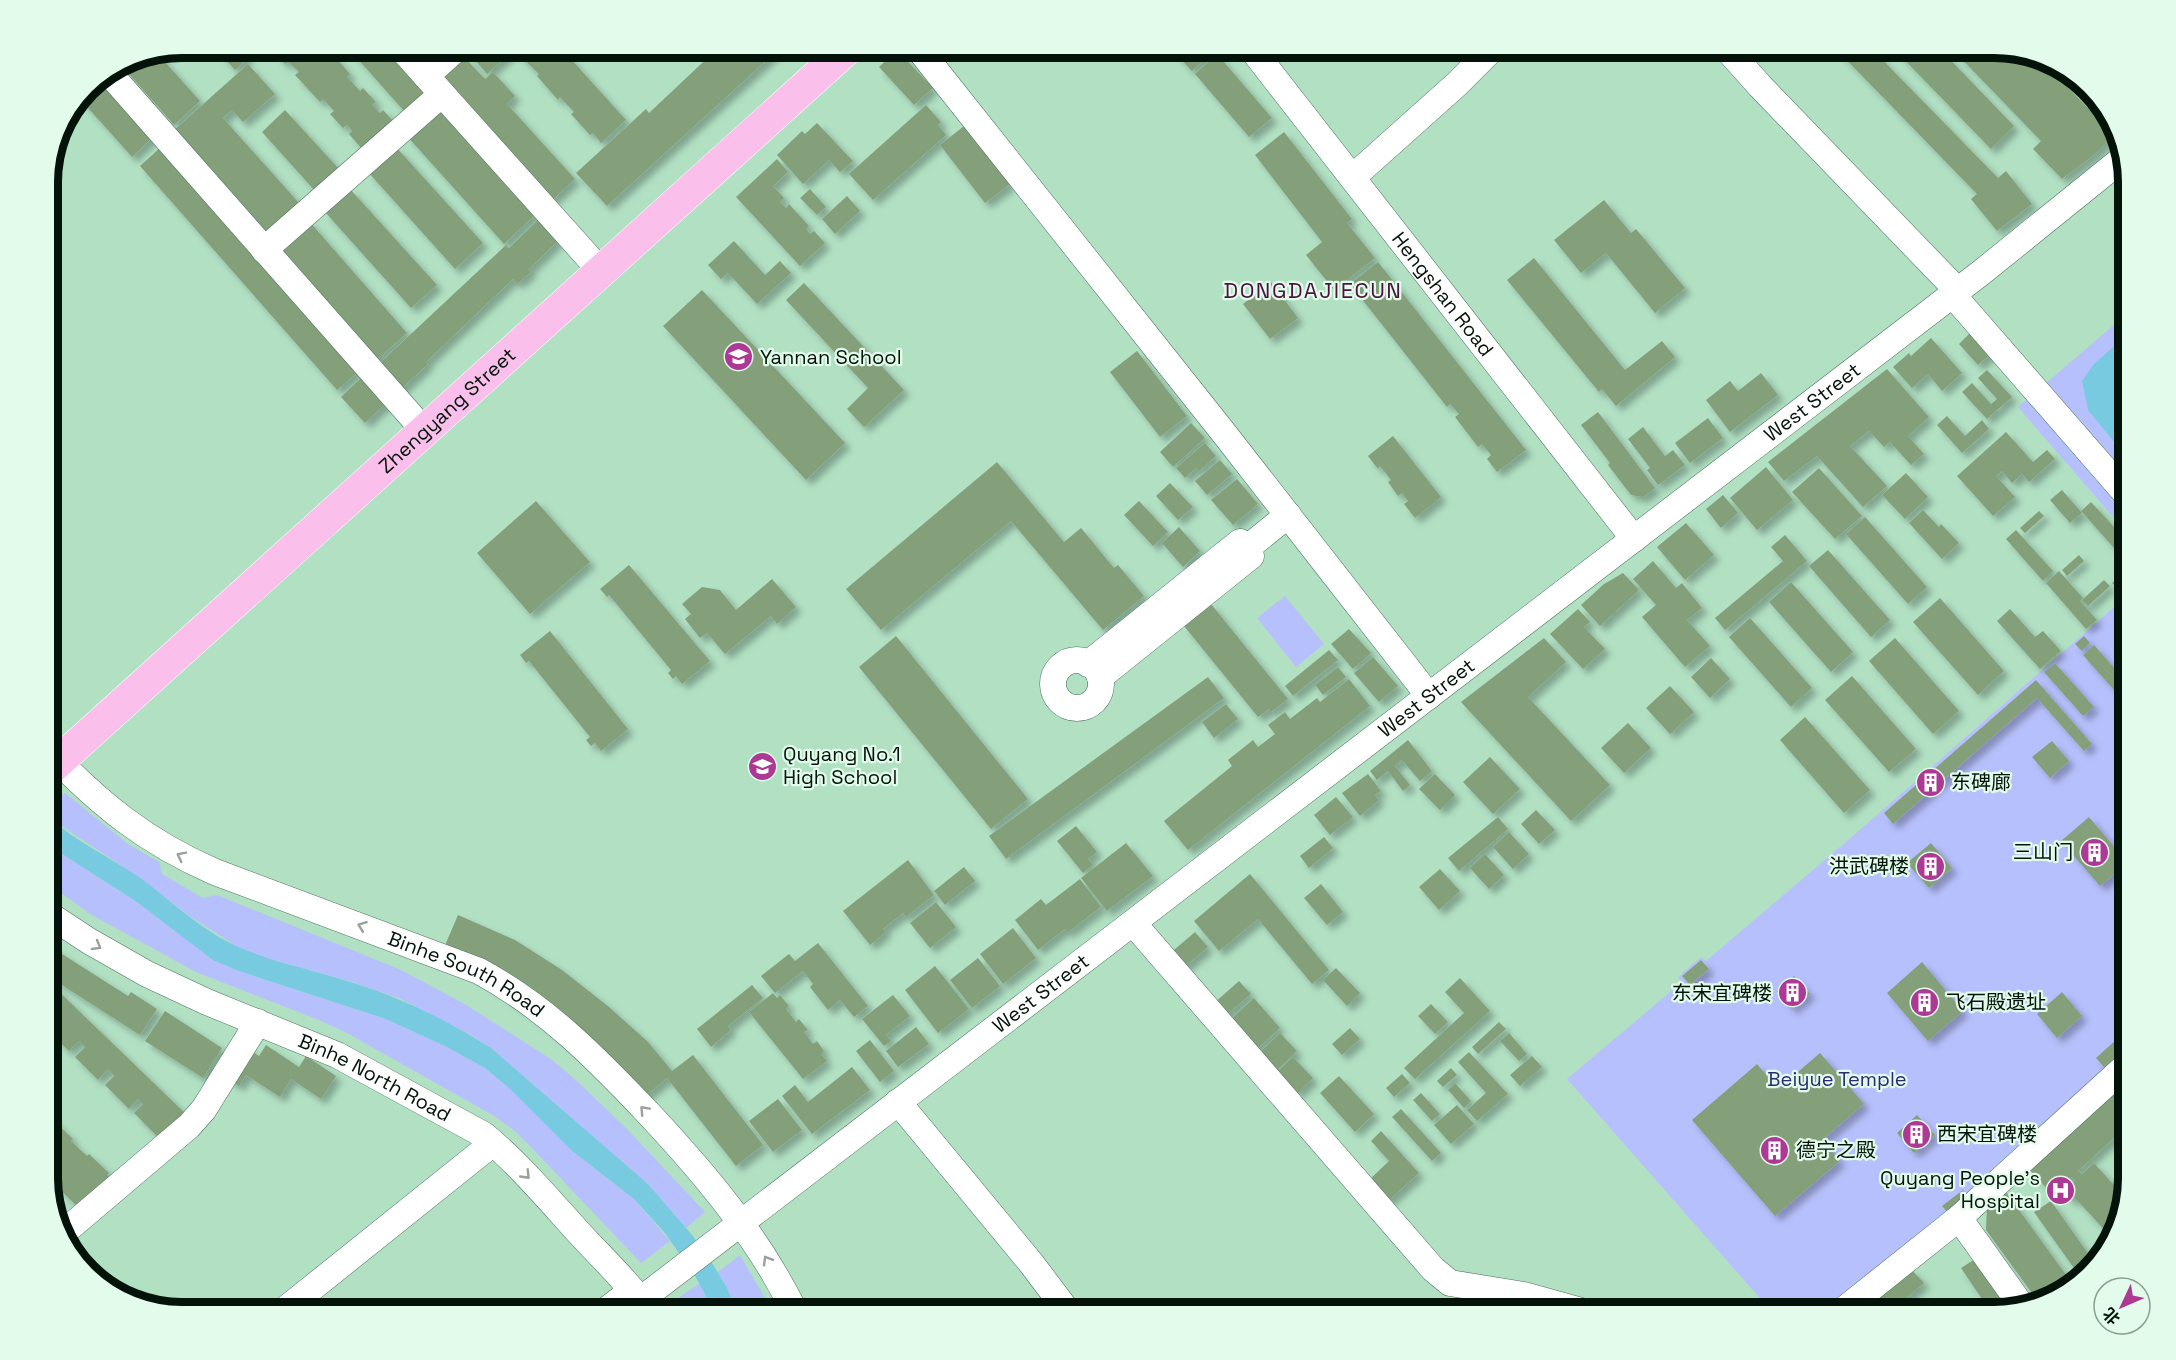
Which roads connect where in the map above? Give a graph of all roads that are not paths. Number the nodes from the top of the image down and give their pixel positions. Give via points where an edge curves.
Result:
1 (1259, 58) edge
2 (1482, 58) edge
3 (1735, 58) edge
4 (411, 59) edge
5 (450, 59) edge
6 (812, 59) edge
7 (836, 59) edge
8 (926, 59) edge
9 (114, 79) edge
10 (434, 85) junction
11 (2116, 164) edge
12 (1353, 177) junction
13 (264, 250) junction
14 (590, 259) junction
15 (1955, 292) junction
16 (413, 418) junction
17 (2117, 483) edge
18 (1287, 515) junction
19 (1634, 539) junction
20 (1094, 671) dead end
21 (1429, 696) junction
22 (59, 750) edge
23 (59, 751) edge
24 (59, 765) edge
25 (59, 921) edge
26 (1133, 923) junction
27 (258, 1022) junction
28 (2118, 1073) edge
29 (898, 1102) junction
30 (493, 1143) junction
31 (1959, 1218) junction
32 (69, 1228) edge
33 (735, 1228) junction
34 (643, 1298) edge
35 (2016, 1299) edge
36 (294, 1302) edge
37 (790, 1302) edge
38 (1060, 1302) edge
39 (1551, 1302) edge
40 (1854, 1302) edge

1 - 12 street, Hengshan Road
2 - 12 street
3 - 15 street
4 - 10 street
5 - 10 street
6 - 14 main road, Zhengyang Street
7 - 23 main road, Zhengyang Street
8 - 18 street
9 - 13 street
10 - 13 street
10 - 14 street
11 - 15 street, West Street
12 - 19 street, Hengshan Road
13 - 16 street
14 - 16 main road, Zhengyang Street
15 - 17 street
15 - 19 street, West Street
16 - 22 main road, Zhengyang Street
18 - 20 street via 1245,549 1251,556
18 - 21 street
19 - 21 street, West Street
21 - 26 street, West Street
33 -> 24 street, Binhe South Road via 723,1196 683,1151 584,1046 510,988 479,971 182,857 123,819
25 -> 27 street, Binhe North Road via 147,974
26 - 29 street, West Street
26 - 39 street via 1433,1269 1450,1282
27 - 30 street, Binhe North Road via 337,1055
27 - 32 street via 204,1109 189,1126
28 - 31 street
29 - 33 street, West Street
29 - 38 street
30 -> 34 street, Binhe North Road
30 - 36 street
31 - 35 street
31 - 40 street
33 - 34 street, West Street
37 -> 33 street, Binhe South Road via 779,1279

